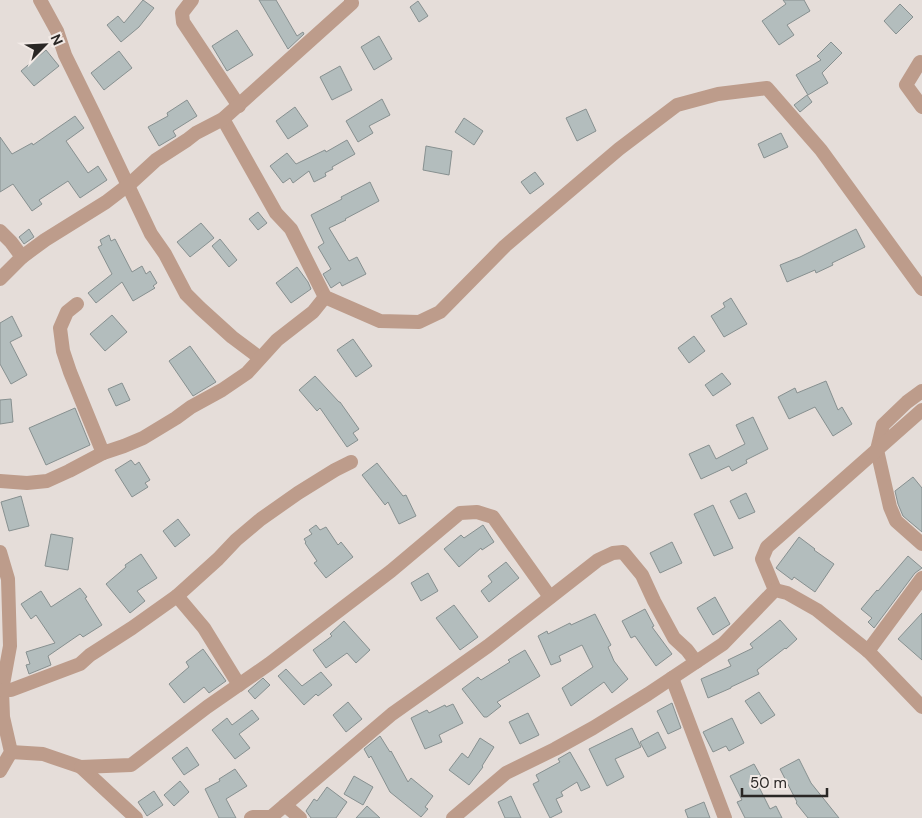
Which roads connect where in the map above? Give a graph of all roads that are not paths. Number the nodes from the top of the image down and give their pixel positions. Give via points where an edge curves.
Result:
1 (40, 0) edge
2 (192, 0) edge
3 (351, 0) edge
4 (920, 62) dead end
5 (239, 106) junction
6 (922, 107) edge
7 (223, 119) junction
8 (128, 186) junction
9 (0, 231) edge
10 (22, 257) junction
11 (0, 279) edge
12 (922, 289) edge
13 (325, 297) junction
14 (77, 304) dead end
15 (260, 358) junction
16 (922, 391) edge
17 (922, 410) edge
18 (877, 450) junction
19 (103, 453) junction
20 (351, 462) dead end
21 (0, 480) edge
22 (922, 544) edge
23 (0, 552) edge
24 (922, 578) edge
25 (4, 579) edge
26 (775, 590) junction
27 (177, 596) junction
28 (550, 597) junction
29 (868, 651) junction
30 (696, 662) junction
31 (672, 678) junction
32 (239, 685) junction
33 (2, 690) junction
34 (922, 707) edge
35 (11, 752) junction
36 (81, 767) junction
37 (0, 771) edge
38 (285, 805) junction
39 (136, 818) edge
40 (251, 818) edge
41 (300, 818) edge
42 (453, 818) edge
43 (726, 818) edge

1 - 8 street
2 - 5 street via 182,13 182,22
3 - 5 street via 352,3
4 - 6 street via 906,85
5 - 7 street
7 - 8 street via 156,160
7 - 13 street via 276,213 291,229
8 - 10 street
8 - 15 street via 186,294
9 - 10 street
10 - 11 street
12 - 13 street via 822,150 767,88 718,94 677,104 505,246 440,312 419,322 380,321
13 - 15 street via 313,312
14 - 19 street via 67,312 60,328 64,351
15 - 19 street via 247,373 210,398 143,438
16 - 18 street via 883,425
17 - 18 street
18 - 22 street via 896,521
18 - 26 street via 767,547 762,559
19 - 21 street via 48,481
20 - 27 street via 261,519
23 - 25 street
24 - 29 street
25 - 33 street via 10,646
26 - 29 street via 787,593 816,610
26 - 30 street via 722,644
27 - 32 street via 204,628
27 - 33 street via 80,664 11,690
28 - 30 street via 598,560 623,552 642,575 674,638
28 - 32 street via 493,517 477,512 460,513 391,571
28 - 38 street via 392,714
29 - 34 street
30 - 31 street
31 - 42 street via 593,728 506,773
31 - 43 street
32 - 36 street via 131,765
33 - 35 street via 2,717
35 - 36 street via 43,754
35 - 37 street
36 - 39 street
38 - 40 street via 271,817
38 - 41 street

